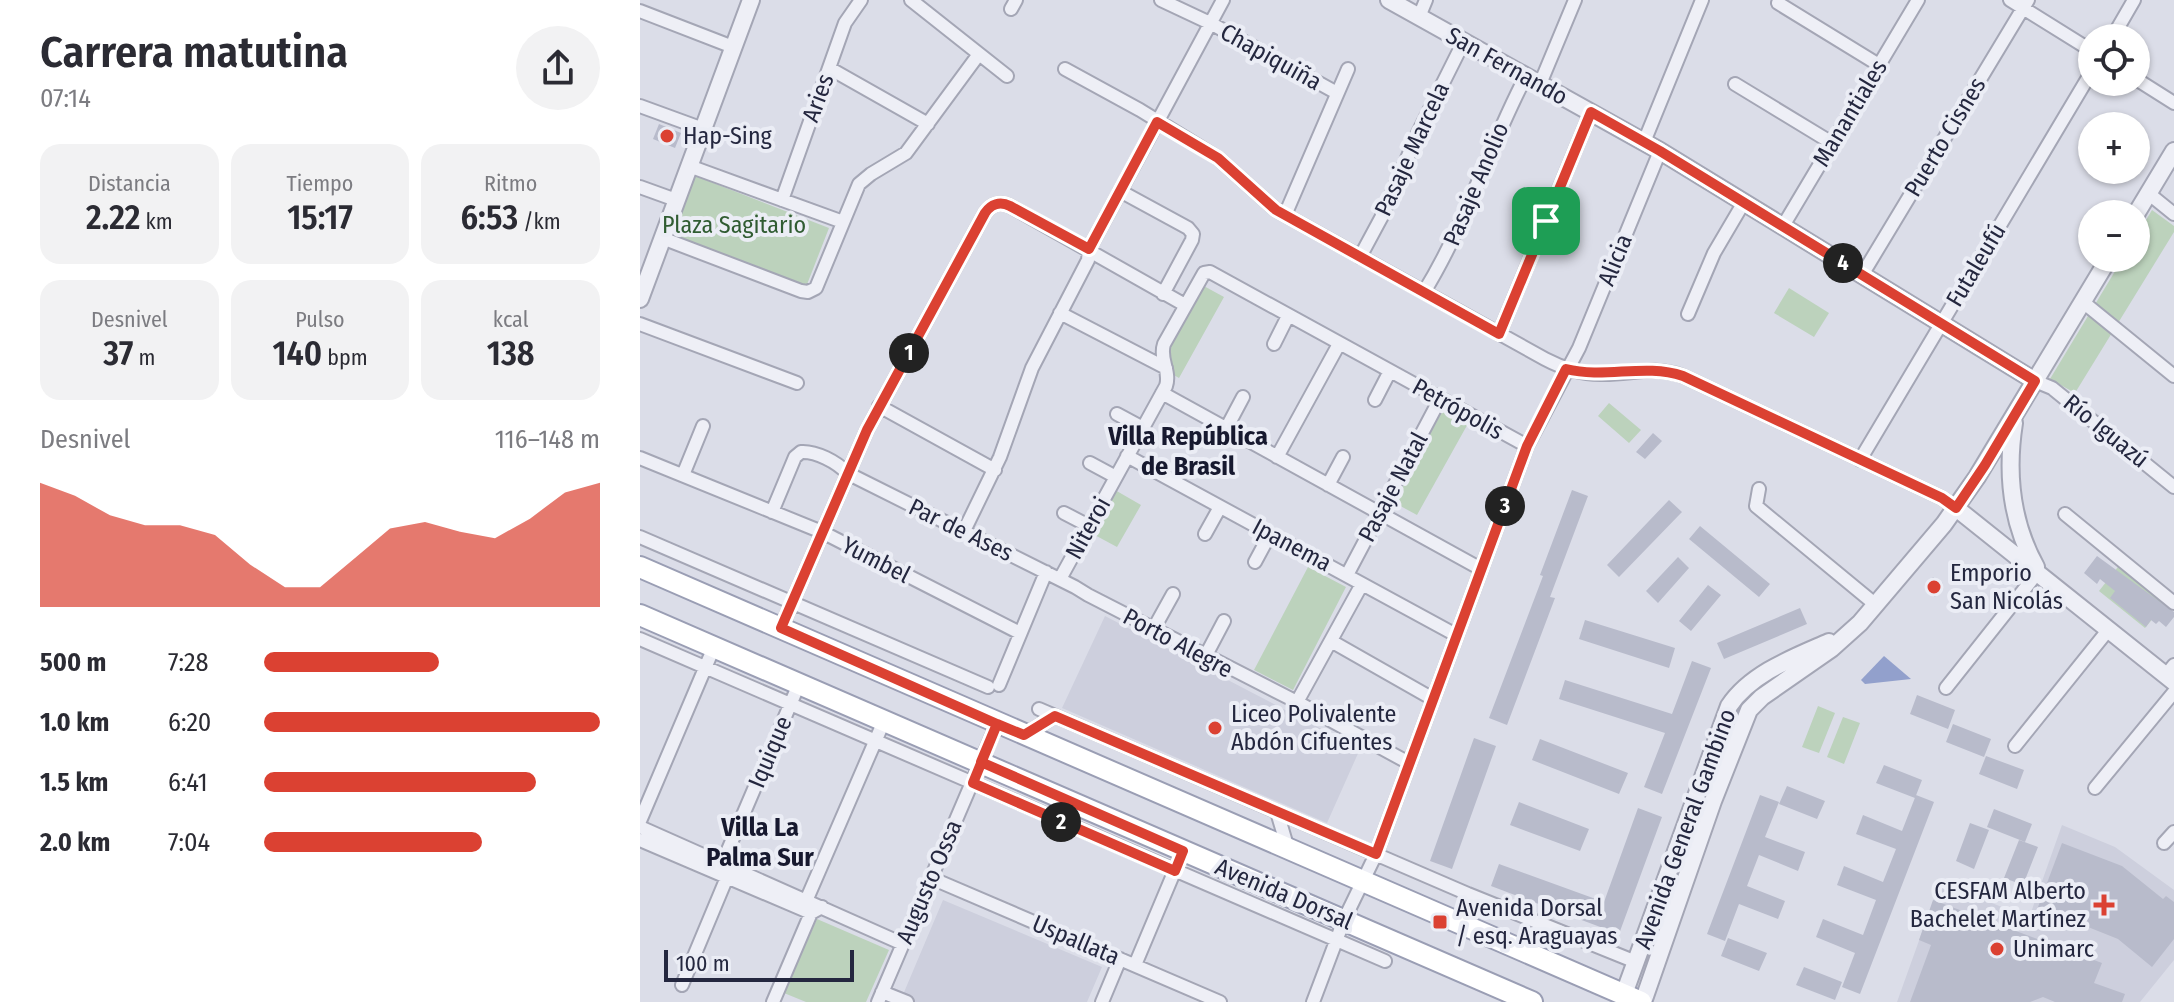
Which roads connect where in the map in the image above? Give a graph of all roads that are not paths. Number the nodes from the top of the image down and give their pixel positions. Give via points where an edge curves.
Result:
1 (751, 0) edge
2 (861, 0) edge
3 (911, 0) edge
4 (1161, 0) edge
5 (1223, 0) edge
6 (1389, 0) edge
7 (1426, 0) edge
8 (1575, 0) edge
9 (1702, 0) edge
10 (1918, 0) edge
11 (2010, 0) edge
12 (2134, 0) edge
13 (1778, 3) dead end
14 (2026, 4) edge
15 (640, 11) edge
16 (1419, 17) junction
17 (1212, 24) junction
18 (2120, 24) edge
19 (1464, 41) junction
20 (2078, 41) edge
21 (733, 47) junction
22 (979, 54) junction
23 (1879, 65) junction
24 (829, 68) junction
25 (1065, 69) dead end
26 (1348, 69) dead end
27 (1007, 76) dead end
28 (1533, 80) junction
29 (1735, 84) dead end
30 (2150, 88) edge
31 (1337, 93) junction
32 (2078, 94) edge
33 (2174, 103) edge
34 (640, 106) edge
35 (1591, 112) junction
36 (1157, 122) junction
37 (928, 124) junction
38 (703, 129) junction
39 (1644, 142) junction
40 (1832, 143) junction
41 (1660, 151) junction
42 (2174, 151) edge
43 (689, 166) junction
44 (640, 187) edge
45 (1120, 191) junction
46 (2148, 193) junction
47 (676, 200) junction
48 (782, 200) junction
49 (2144, 200) edge
50 (1744, 202) junction
51 (2174, 214) edge
52 (1285, 215) junction
53 (843, 222) junction
54 (1783, 226) junction
55 (662, 238) junction
56 (1089, 249) junction
57 (1360, 257) junction
58 (2101, 272) edge
59 (1862, 275) junction
60 (1424, 292) junction
61 (1163, 294) junction
62 (640, 299) edge
63 (2083, 302) junction
64 (1185, 305) junction
65 (1060, 313) junction
66 (1688, 314) dead end
67 (1288, 316) junction
68 (1941, 323) junction
69 (640, 324) edge
70 (1499, 334) junction
71 (1274, 344) dead end
72 (1339, 344) junction
73 (1166, 368) junction
74 (1566, 369) junction
75 (1390, 371) junction
76 (2174, 376) edge
77 (2035, 381) junction
78 (797, 383) dead end
79 (1162, 393) junction
80 (1243, 397) dead end
81 (1440, 399) junction
82 (1375, 400) dead end
83 (879, 406) junction
84 (1117, 414) dead end
85 (2015, 414) junction
86 (703, 426) dead end
87 (1143, 428) junction
88 (1226, 429) junction
89 (1527, 446) junction
90 (1127, 456) junction
91 (1277, 457) junction
92 (1343, 457) dead end
93 (640, 458) edge
94 (1860, 460) junction
95 (1090, 463) dead end
96 (995, 470) junction
97 (847, 473) junction
98 (683, 475) junction
99 (1116, 477) junction
100 (1328, 485) junction
101 (2174, 487) edge
102 (1759, 489) dead end
103 (1220, 507) junction
104 (1956, 508) junction
105 (772, 512) junction
106 (1064, 513) dead end
107 (1378, 513) junction
108 (2065, 514) dead end
109 (1089, 526) junction
110 (964, 531) junction
111 (822, 532) junction
112 (1205, 534) dead end
113 (1270, 534) junction
114 (640, 537) edge
115 (1255, 562) dead end
116 (640, 567) edge
117 (1481, 569) junction
118 (1046, 572) junction
119 (2038, 572) junction
120 (1347, 575) junction
121 (1060, 579) junction
122 (1362, 584) junction
123 (1075, 587) joint
124 (1173, 594) dead end
125 (791, 603) junction
126 (2174, 603) edge
127 (1876, 605) junction
128 (640, 615) edge
129 (1224, 621) dead end
130 (781, 628) junction
131 (2109, 629) junction
132 (1153, 630) junction
133 (1020, 633) junction
134 (1849, 633) junction
135 (1456, 635) junction
136 (640, 639) edge
137 (1331, 641) junction
138 (714, 647) junction
139 (1205, 657) junction
140 (705, 668) junction
141 (2171, 674) edge
142 (799, 684) junction
143 (1946, 688) dead end
144 (2174, 692) edge
145 (1433, 699) junction
146 (1297, 702) junction
147 (790, 704) junction
148 (1039, 709) dead end
149 (1055, 716) junction
150 (884, 721) junction
151 (997, 724) junction
152 (1024, 735) junction
153 (876, 740) junction
154 (2015, 746) dead end
155 (981, 762) junction
156 (1409, 763) junction
157 (973, 783) junction
158 (2095, 788) dead end
159 (1695, 795) junction
160 (1713, 801) junction
161 (1277, 812) junction
162 (2174, 832) edge
163 (642, 835) edge
164 (2164, 843) dead end
165 (1288, 849) junction
166 (1183, 851) junction
167 (1376, 854) junction
168 (727, 869) junction
169 (1175, 871) junction
170 (931, 878) junction
171 (1365, 882) junction
172 (813, 907) junction
173 (1344, 920) junction
174 (1336, 941) junction
175 (903, 944) junction
176 (1120, 959) junction
177 (1385, 961) dead end
178 (1636, 962) junction
179 (1135, 965) junction
180 (682, 985) dead end
181 (880, 997) edge
182 (1204, 999) edge
183 (1636, 999) edge
184 (773, 1002) edge
185 (907, 1002) edge
186 (1102, 1002) edge
187 (1220, 1002) edge
188 (1313, 1002) edge
189 (1532, 1002) edge

1 - 21 street
2 - 24 street, Aries via 848,17
3 - 22 street
4 - 17 street, Chapiquiña
5 - 17 street
6 - 16 street, San Fernando
7 - 16 street
8 - 28 street, Pasaje Anolio
9 - 39 street
10 - 23 street, Manantiales
11 - 14 street
12 - 18 street
13 - 23 street
14 - 20 street
14 - 59 street, Puerto Cisnes
15 - 21 street
16 - 19 street, San Fernando
17 - 31 street, Chapiquiña
17 - 36 street
19 - 28 street, San Fernando
19 - 57 street, Pasaje Marcela
21 - 38 street
22 - 27 street
22 - 37 street
23 - 40 street, Manantiales
24 - 37 street
24 - 48 street, Aries
25 - 36 street
26 - 31 street
28 - 35 street, San Fernando
28 - 60 street, Pasaje Anolio via 1492,144 1449,248
29 - 40 street
30 - 33 street
31 - 52 street
32 - 68 street, Futaleufú
34 - 38 street
35 - 39 street, San Fernando
35 - 70 street
36 - 45 street
36 - 52 street via 1218,158
37 - 53 street via 901,157 859,184
38 - 43 street
39 - 41 street, San Fernando
40 - 54 street, Manantiales
41 - 50 street, San Fernando
41 - 74 street, Alicia
42 - 46 street
43 - 47 street
43 - 48 street
44 - 47 street
45 - 56 street
45 - 61 street via 1193,234
46 - 49 street
46 - 51 street
47 - 55 street
48 - 53 street
50 - 54 street, San Fernando
50 - 66 street via 1714,253
52 - 57 street
53 - 55 street via 821,281 808,292
54 - 59 street, San Fernando
55 - 62 street
56 - 61 street
56 - 65 street
56 - 83 street via 997,204 985,213
57 - 60 street
58 - 63 street, Avenida General Gambino
59 - 68 street, San Fernando
60 - 70 street
61 - 64 street
63 - 76 street
63 - 77 street, Avenida General Gambino
64 - 67 street, Petrópolis via 1201,275 1210,272
64 - 73 street, Niteroi via 1162,349
65 - 73 street
65 - 96 street via 1032,368
67 - 71 street
67 - 72 street, Petrópolis
68 - 77 street, San Fernando
68 - 94 street, Futaleufú
69 - 78 street
70 - 74 street
72 - 75 street, Petrópolis
72 - 91 street
73 - 79 street, Niteroi
74 - 89 street, Alicia
74 - 94 street via 1673,373
75 - 81 street, Petrópolis
75 - 82 street, Petrópolis
77 - 85 street, Avenida General Gambino
77 - 101 street, Río Iguazú via 2052,388
79 - 87 street, Niteroi
79 - 88 street
80 - 88 street
81 - 89 street, Petrópolis
81 - 107 street, Pasaje Natal
83 - 96 street
83 - 97 street
84 - 87 street
85 - 104 street, Avenida General Gambino
85 - 119 street via 2011,492 2018,526
86 - 98 street
87 - 90 street, Niteroi
88 - 91 street
89 - 117 street, Alicia
90 - 99 street, Niteroi
90 - 103 street, Ipanema
91 - 100 street
92 - 100 street
93 - 98 street, Yumbel
94 - 104 street
95 - 99 street
96 - 110 street
97 - 105 street, Par de Ases via 811,452 801,452
97 - 110 street, Par de Ases
97 - 111 street
98 - 105 street, Yumbel
99 - 109 street, Niteroi
100 - 107 street
102 - 127 street via 1756,506
103 - 112 street
103 - 113 street, Ipanema
104 - 119 street
104 - 127 street, Avenida General Gambino
105 - 111 street, Yumbel
106 - 109 street
107 - 117 street
107 - 120 street, Pasaje Natal
108 - 126 street
109 - 121 street, Niteroi
110 - 118 street, Par de Ases
111 - 125 street
111 - 133 street, Yumbel
113 - 115 street
113 - 120 street, Ipanema
114 - 125 street
116 - 130 main road, Avenida Dorsal
117 - 135 street, Alicia
118 - 121 street, Par de Ases
118 - 133 street, Niteroi
119 - 131 street
119 - 143 street
120 - 122 street, Ipanema
121 - 123 street, Par de Ases
122 - 135 street, Ipanema
122 - 137 street
123 - 132 street, Porto Alegre
124 - 132 street
125 - 130 street
125 - 133 street, Niteroi via 994,686
127 - 134 street, Avenida General Gambino
128 - 138 main road, Avenida Dorsal
129 - 139 street
130 - 151 main road, Avenida Dorsal
131 - 141 street
131 - 154 street
132 - 139 street, Porto Alegre
134 - 159 street, Avenida General Gambino via 1742,690 1729,706
134 - 160 street, Avenida General Gambino via 1749,710
135 - 145 street, Alicia
136 - 140 street, Avenida Dorsal
137 - 145 street
137 - 146 street
138 - 140 street
138 - 142 main road, Avenida Dorsal
139 - 146 street, Porto Alegre
140 - 147 street, Avenida Dorsal
140 - 163 street
142 - 147 street, Iquique
142 - 150 main road, Avenida Dorsal
144 - 158 street
145 - 156 street, Alicia
146 - 156 street, Porto Alegre
147 - 153 street, Avenida Dorsal
147 - 168 street, Iquique
148 - 149 street
149 - 152 street
149 - 161 street
150 - 153 street
150 - 155 main road, Avenida Dorsal
151 - 152 main road, Avenida Dorsal
151 - 155 street
152 - 165 main road, Avenida Dorsal
153 - 157 street, Avenida Dorsal
153 - 172 street
155 - 157 street, Augusto Ossa
155 - 166 main road, Avenida Dorsal
156 - 167 street, Alicia
157 - 169 street, Avenida Dorsal
157 - 170 street, Augusto Ossa
159 - 160 street
159 - 178 street, Avenida General Gambino
160 - 183 street, Avenida General Gambino
161 - 165 street, Avenida Dorsal
161 - 167 street
162 - 164 street
163 - 168 street
165 - 171 main road, Avenida Dorsal
166 - 169 street
166 - 173 main road, Avenida Dorsal
167 - 171 street, Alicia
167 - 178 street
168 - 172 street
168 - 180 street, Iquique
169 - 174 street, Avenida Dorsal
169 - 179 street
170 - 175 street, Augusto Ossa
170 - 176 street, Uspallata
171 - 173 street, Alicia
171 - 183 main road, Avenida Dorsal
172 - 175 street
172 - 184 street
173 - 174 street, Alicia
173 - 189 main road, Avenida Dorsal
174 - 177 street, Avenida Dorsal
174 - 188 street, Alicia
175 - 181 street, Augusto Ossa
176 - 179 street, Uspallata
176 - 186 street
178 - 183 street, Avenida General Gambino
179 - 182 street, Uspallata
181 - 185 street
182 - 187 street, Uspallata

